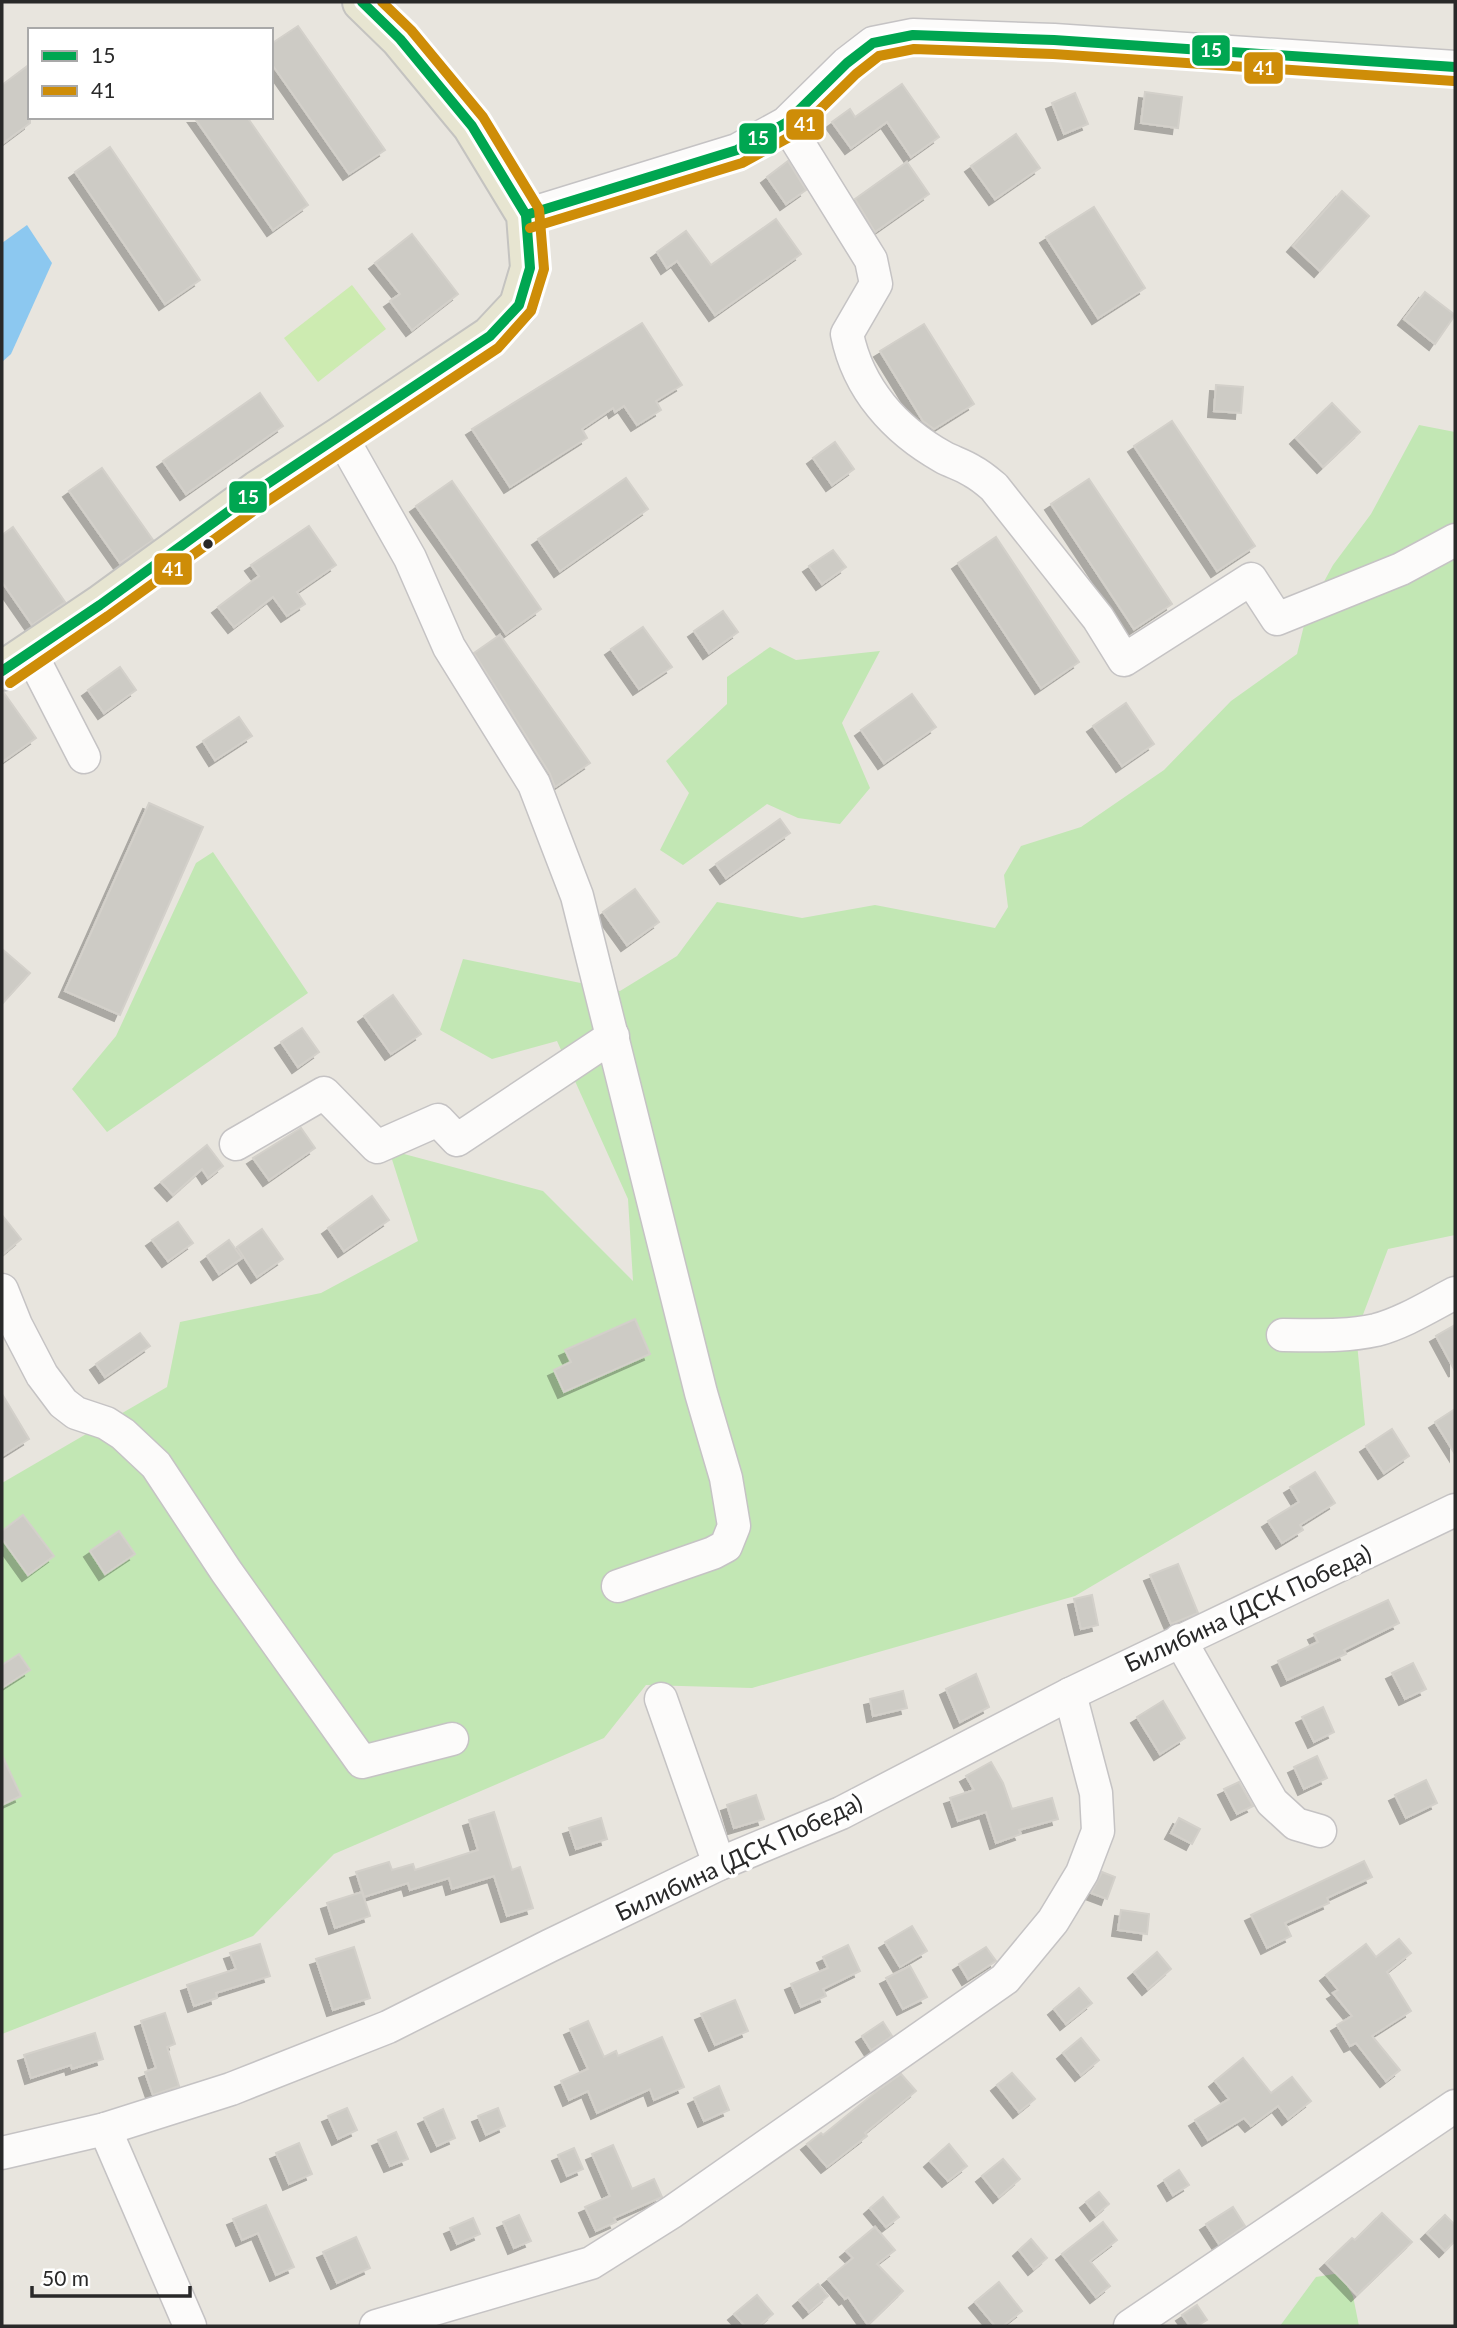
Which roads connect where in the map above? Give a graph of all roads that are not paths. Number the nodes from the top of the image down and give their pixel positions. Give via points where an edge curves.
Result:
1 (362, 2) edge
2 (1455, 67) edge
3 (786, 123) junction
4 (526, 215) junction
5 (341, 436) junction
6 (1455, 540) edge
7 (16, 662) edge
8 (84, 757) dead end
9 (613, 1036) junction
10 (236, 1144) dead end
11 (2, 1290) edge
12 (1455, 1293) edge
13 (1283, 1335) dead end
14 (1455, 1510) edge
15 (618, 1586) dead end
16 (1180, 1640) junction
17 (1070, 1694) junction
18 (662, 1699) dead end
19 (452, 1739) dead end
20 (1320, 1831) dead end
21 (719, 1864) junction
22 (1455, 2106) edge
23 (105, 2129) junction
24 (2, 2153) edge
25 (190, 2326) edge
26 (376, 2326) edge
27 (1130, 2326) edge

1 - 4 main road via 400,39 472,126
2 - 3 street via 913,35 873,43
3 - 4 street via 737,150
3 - 6 street via 871,260 876,284 847,334 852,357 880,408 907,433 994,487 1098,618 1124,660 1251,579 1277,619 1401,569
4 - 5 main road via 530,268 519,305 490,336
5 - 7 main road
5 - 9 street via 410,558 449,647 534,784 577,896
7 - 8 street
9 - 10 street via 457,1140 439,1120 377,1147 324,1093
9 - 15 street via 726,1478 734,1526 726,1546 713,1553
11 - 19 street via 42,1375 63,1403 123,1434 156,1465 362,1762
12 - 13 street via 1377,1329 1336,1336
14 - 16 street, Билибина (ДСК Победа)
16 - 17 street, Билибина (ДСК Победа)
16 - 20 street via 1272,1802 1296,1824
17 - 21 street, Билибина (ДСК Победа) via 841,1813
17 - 26 street via 1096,1793 1098,1831 1082,1873 1053,1921 1005,1979 672,2212 591,2263
18 - 21 street
21 - 23 street, Билибина (ДСК Победа) via 388,2027 231,2089
22 - 27 street
23 - 24 street, Билибина (ДСК Победа)
23 - 25 street

